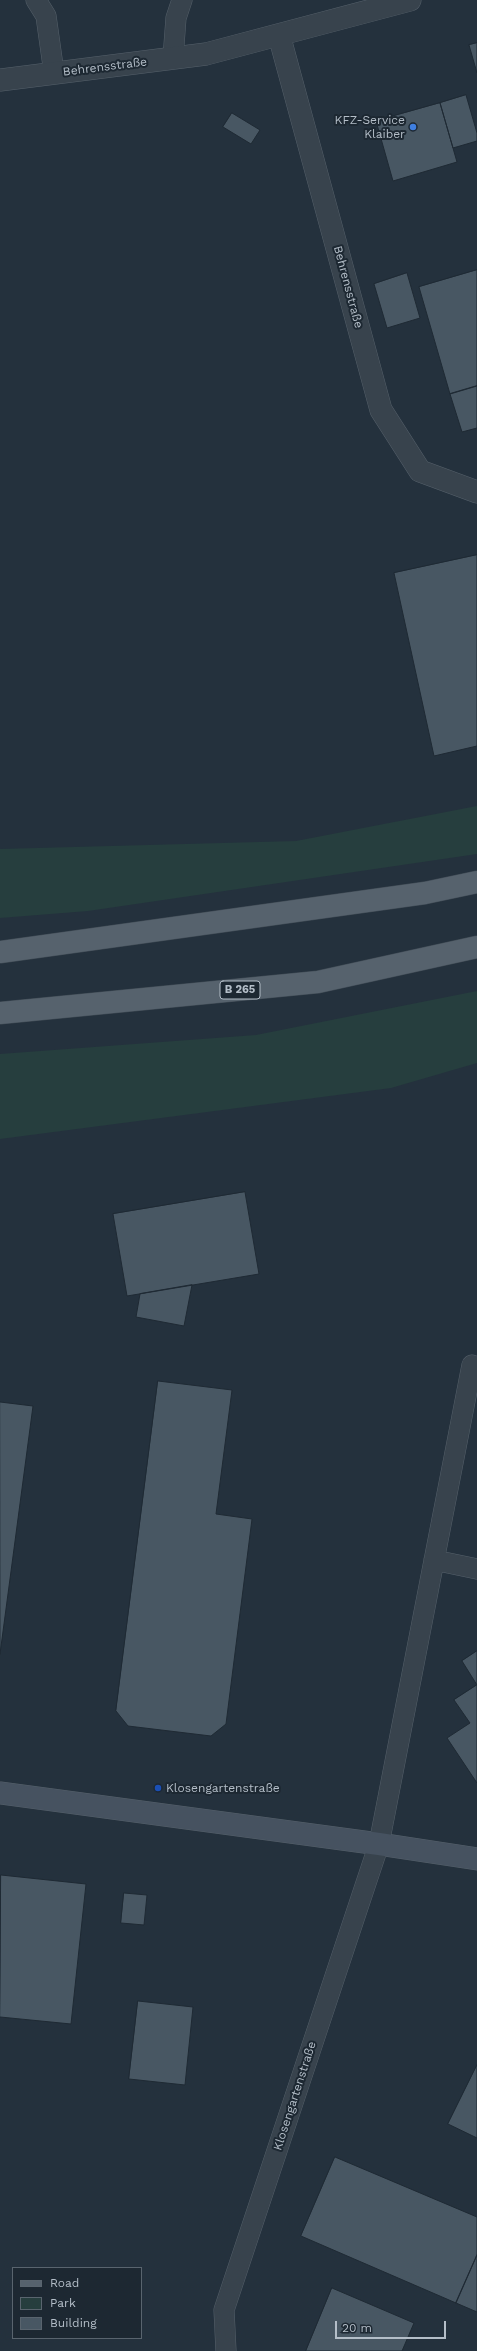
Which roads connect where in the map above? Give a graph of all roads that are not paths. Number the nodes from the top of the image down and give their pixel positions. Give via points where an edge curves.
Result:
1 (36, 0) edge
2 (182, 0) edge
3 (410, 0) edge
4 (279, 35) junction
5 (173, 58) junction
6 (54, 73) junction
7 (0, 80) edge
8 (477, 492) edge
9 (477, 882) edge
10 (477, 947) edge
11 (0, 952) edge
12 (0, 1013) edge
13 (472, 1365) dead end
14 (434, 1560) junction
15 (477, 1569) edge
16 (0, 1793) edge
17 (379, 1844) junction
18 (477, 1859) edge
19 (226, 2351) edge

1 - 6 lane via 46,16
2 - 5 lane via 176,18
3 - 4 street, Behrensstraße
4 - 5 street, Behrensstraße via 206,54
4 - 8 street, Behrensstraße via 381,410 420,471
5 - 6 street, Behrensstraße
6 - 7 street, Behrensstraße
9 - 11 main road via 425,893
10 - 12 main road, B 265 via 318,982
13 - 14 lane, Klosengartenstraße
14 - 15 lane
14 - 17 lane, Klosengartenstraße
16 - 17 main road
17 - 18 main road
17 - 19 lane, Klosengartenstraße via 224,2310

